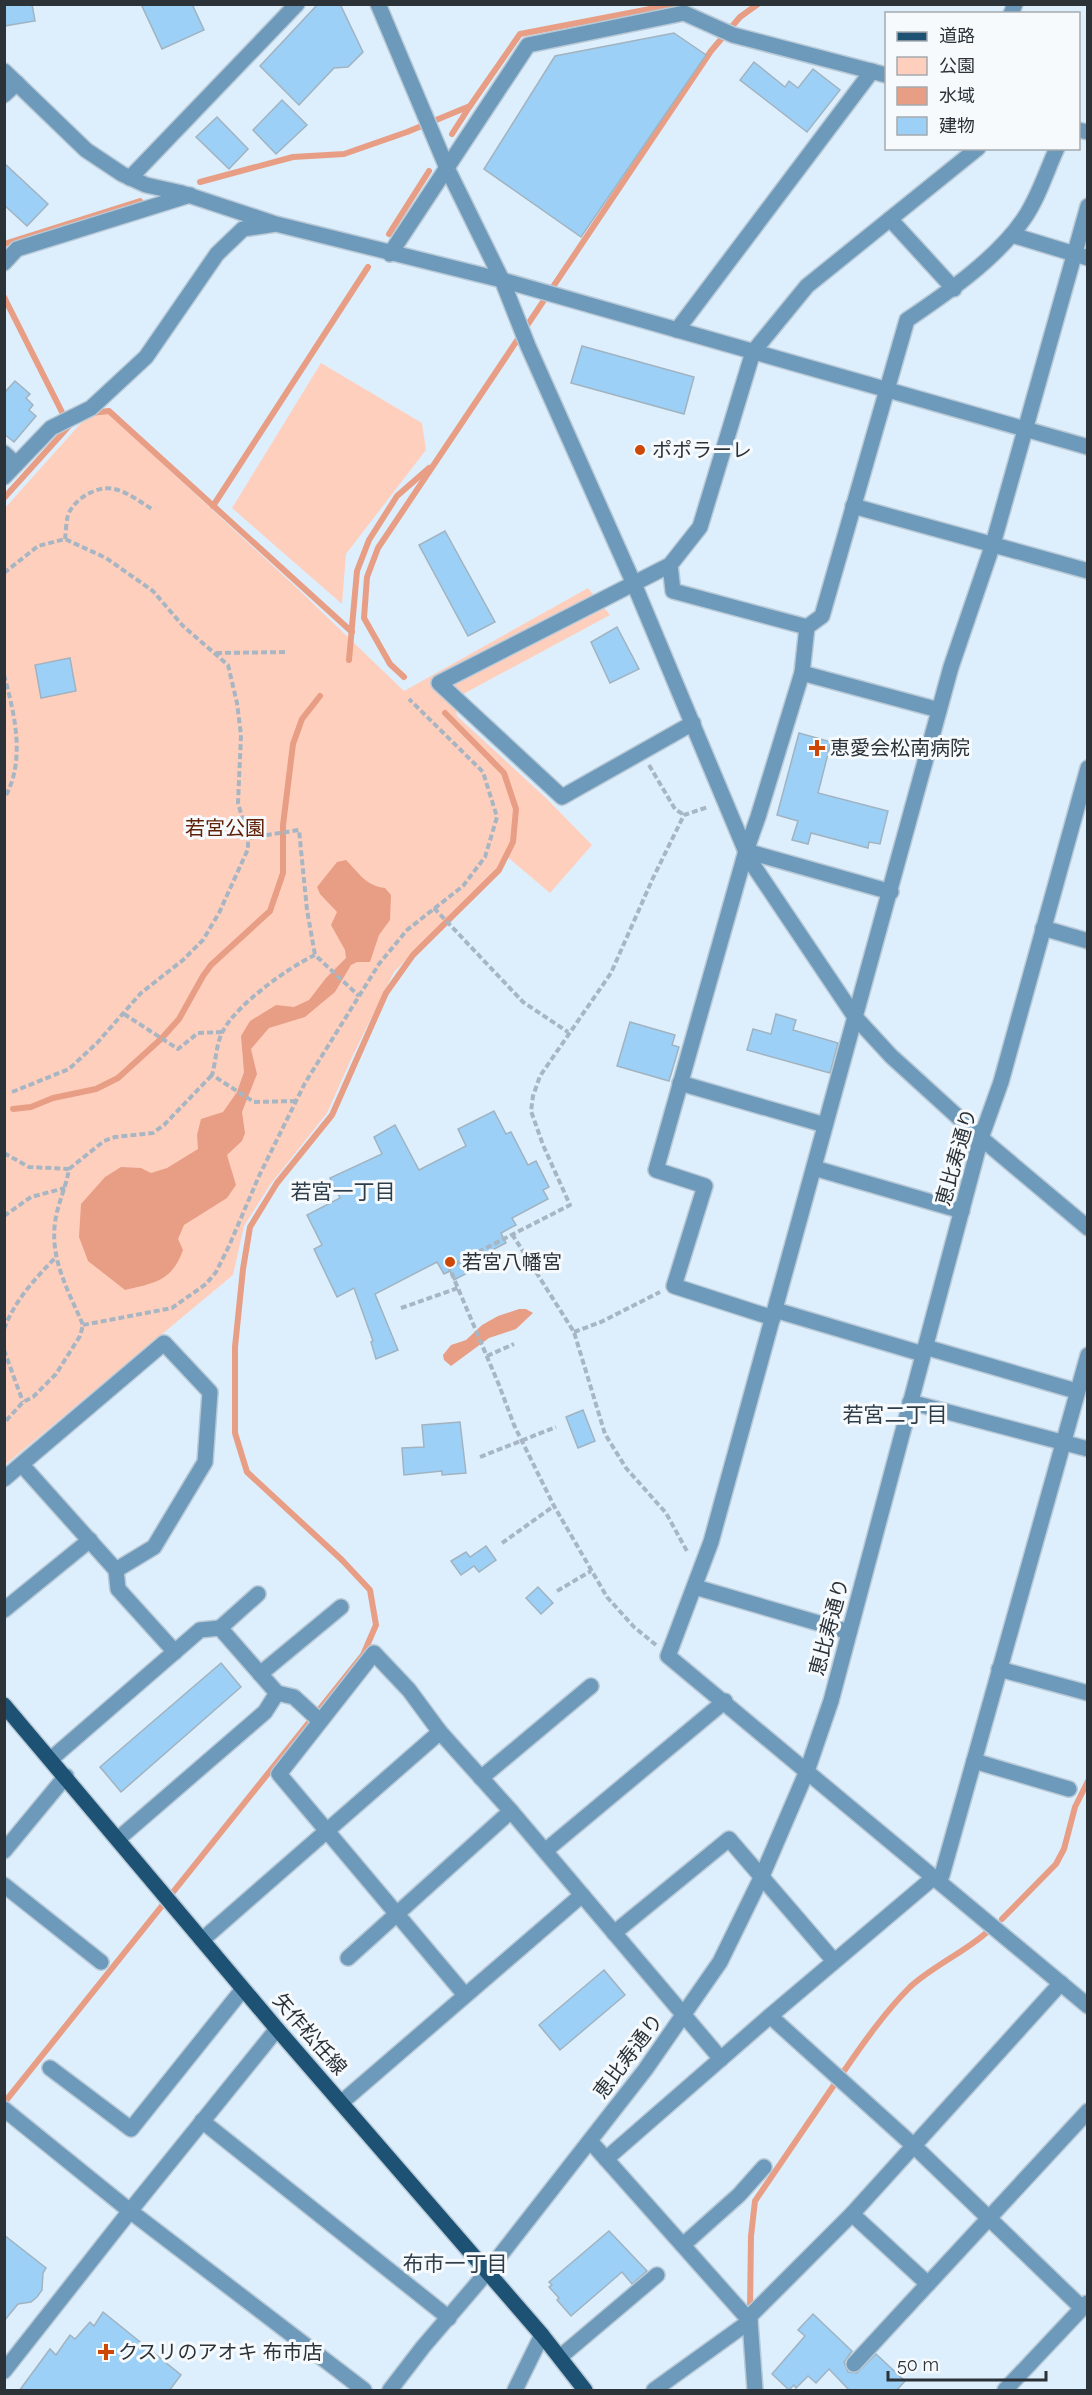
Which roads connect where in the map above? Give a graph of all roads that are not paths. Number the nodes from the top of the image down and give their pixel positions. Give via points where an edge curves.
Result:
1 (297, 4) edge
2 (378, 4) edge
3 (4, 71) edge
4 (879, 73) edge
5 (16, 83) junction
6 (4, 96) edge
7 (976, 150) edge
8 (1056, 150) edge
9 (447, 168) junction
10 (130, 178) junction
11 (190, 195) junction
12 (1088, 206) edge
13 (890, 219) junction
14 (276, 224) junction
15 (1012, 235) junction
16 (390, 254) junction
17 (1080, 256) edge
18 (4, 262) edge
19 (502, 280) junction
20 (954, 288) junction
21 (677, 330) junction
22 (753, 352) junction
23 (887, 389) junction
24 (1026, 429) junction
25 (1088, 447) edge
26 (4, 453) edge
27 (16, 464) junction
28 (4, 477) edge
29 (854, 506) junction
30 (993, 544) junction
31 (670, 565) junction
32 (1088, 571) edge
33 (634, 584) junction
34 (807, 627) junction
35 (802, 673) junction
36 (939, 710) junction
37 (693, 723) junction
38 (1088, 768) edge
39 (746, 851) junction
40 (891, 892) junction
41 (1043, 928) junction
42 (1088, 941) edge
43 (855, 1017) junction
44 (680, 1083) junction
45 (825, 1125) junction
46 (981, 1138) junction
47 (814, 1168) junction
48 (962, 1210) junction
49 (1088, 1228) edge
50 (774, 1314) junction
51 (924, 1350) junction
52 (1088, 1355) edge
53 (1076, 1391) junction
54 (910, 1401) junction
55 (1062, 1442) junction
56 (1088, 1449) edge
57 (22, 1465) junction
58 (4, 1479) edge
59 (90, 1540) junction
60 (116, 1570) junction
61 (695, 1587) junction
62 (258, 1594) dead end
63 (341, 1607) dead end
64 (4, 1610) edge
65 (220, 1628) junction
66 (849, 1632) junction
67 (175, 1652) junction
68 (999, 1669) junction
69 (260, 1674) junction
70 (591, 1686) dead end
71 (277, 1693) junction
72 (1088, 1693) edge
73 (725, 1701) junction
74 (4, 1705) edge
75 (316, 1717) junction
76 (440, 1732) junction
77 (51, 1759) junction
78 (974, 1761) junction
79 (807, 1771) junction
80 (66, 1776) junction
81 (481, 1778) junction
82 (1069, 1789) dead end
83 (511, 1811) junction
84 (327, 1830) junction
85 (118, 1839) junction
86 (4, 1851) edge
87 (545, 1851) junction
88 (762, 1876) junction
89 (933, 1878) junction
90 (4, 1885) edge
91 (582, 1895) junction
92 (396, 1913) junction
93 (614, 1933) junction
94 (202, 1940) junction
95 (348, 1958) dead end
96 (834, 1961) junction
97 (101, 1962) dead end
98 (1060, 1983) junction
99 (243, 1989) junction
100 (465, 1995) junction
101 (1088, 2006) edge
102 (684, 2015) junction
103 (770, 2016) junction
104 (277, 2029) junction
105 (721, 2059) junction
106 (50, 2068) dead end
107 (342, 2102) junction
108 (8, 2111) edge
109 (1088, 2111) edge
110 (202, 2121) junction
111 (590, 2141) junction
112 (914, 2146) junction
113 (606, 2159) junction
114 (764, 2167) dead end
115 (130, 2211) junction
116 (852, 2214) junction
117 (989, 2219) junction
118 (683, 2245) junction
119 (488, 2271) junction
120 (657, 2275) dead end
121 (928, 2284) junction
122 (1083, 2312) edge
123 (449, 2318) junction
124 (750, 2320) junction
125 (542, 2335) junction
126 (560, 2358) junction
127 (854, 2364) dead end
128 (4, 2371) edge
129 (364, 2391) edge
130 (390, 2391) edge
131 (515, 2391) edge
132 (585, 2391) edge
133 (654, 2391) edge
134 (755, 2391) edge
135 (1005, 2391) edge

1 - 10 street
2 - 9 street
3 - 5 street
4 - 9 street via 733,35 684,13 528,45
4 - 21 street
5 - 6 street
5 - 10 street via 86,150
7 - 13 street
8 - 15 street via 1025,218
9 - 16 street
9 - 19 street
10 - 11 street
11 - 14 street
11 - 18 street via 17,249
12 - 17 street
13 - 20 street
13 - 22 street via 807,286
14 - 16 street
14 - 27 street via 243,229 217,254 146,357 91,408 51,428
15 - 17 street
15 - 20 street
16 - 19 street
17 - 24 street
19 - 21 street
19 - 33 street
20 - 23 street via 908,320
21 - 22 street
22 - 23 street
22 - 31 street via 700,527
23 - 24 street
23 - 29 street
24 - 25 street
24 - 30 street
26 - 27 street
27 - 28 street
29 - 30 street
29 - 34 street via 822,616
30 - 32 street
30 - 36 street
31 - 33 street
31 - 34 street via 672,591
33 - 37 street
33 - 37 street via 439,683 562,797
34 - 35 street
35 - 36 street
35 - 39 street
36 - 40 street
37 - 39 street
38 - 41 street, 恵比寿通り
39 - 40 street
39 - 43 street
39 - 44 street
40 - 43 street
41 - 42 street
41 - 46 street, 恵比寿通り via 1001,1082
43 - 45 street
43 - 46 street via 891,1056
44 - 45 street
44 - 50 street via 656,1170 705,1186 674,1286
45 - 47 street
46 - 48 street, 恵比寿通り
46 - 49 street
47 - 48 street
47 - 50 street
48 - 51 street, 恵比寿通り
50 - 51 street
50 - 61 street
51 - 53 street
51 - 54 street, 恵比寿通り
52 - 53 street
53 - 55 street
54 - 55 street
54 - 66 street, 恵比寿通り
55 - 56 street
55 - 68 street
57 - 58 street
57 - 59 street
57 - 60 street via 164,1343 210,1392 205,1462 154,1547
59 - 60 street
59 - 64 street
60 - 67 street via 118,1589
61 - 66 street
61 - 73 street via 668,1656
62 - 65 street
63 - 69 street
65 - 67 street via 200,1630
65 - 69 street
66 - 79 street, 恵比寿通り
67 - 77 street
68 - 72 street
68 - 78 street
69 - 71 street
70 - 81 street
71 - 75 street via 294,1697
71 - 85 street via 265,1712
73 - 79 street
73 - 87 street
74 - 77 main road, 矢作松任線
75 - 76 street via 374,1653 409,1690
75 - 84 street via 279,1774
76 - 81 street
76 - 84 street
77 - 80 main road, 矢作松任線
78 - 82 street
78 - 89 street via 942,1875
79 - 88 street, 恵比寿通り
79 - 89 street
80 - 85 main road, 矢作松任線
80 - 86 street
81 - 83 street
83 - 87 street
83 - 92 street
84 - 92 street
84 - 94 street
85 - 94 main road, 矢作松任線
87 - 91 street
88 - 93 street via 729,1839
88 - 96 street
88 - 102 street, 恵比寿通り via 720,1962
89 - 96 street
89 - 98 street
90 - 97 street
91 - 93 street
91 - 100 street
92 - 95 street
92 - 100 street
93 - 102 street
94 - 99 main road, 矢作松任線
96 - 103 street
98 - 101 street
98 - 112 street
99 - 104 main road, 矢作松任線
99 - 106 street via 131,2129
100 - 107 street
102 - 105 street
102 - 111 street, 恵比寿通り
103 - 105 street
103 - 112 street
104 - 107 main road, 矢作松任線
104 - 110 street
105 - 113 street
107 - 119 main road, 矢作松任線
108 - 115 street
109 - 117 street
110 - 115 street
110 - 123 street
111 - 113 street
111 - 119 street, 恵比寿通り
112 - 116 street
112 - 117 street
113 - 118 street
114 - 118 street
115 - 128 street
115 - 129 street
116 - 121 street
116 - 124 street
117 - 121 street
117 - 122 street
118 - 124 street
119 - 123 street, 恵比寿通り
119 - 125 main road, 矢作松任線
120 - 126 street
121 - 127 street
122 - 135 street
123 - 130 street, 恵比寿通り
124 - 133 street
124 - 134 street
125 - 126 main road, 矢作松任線
125 - 131 street
126 - 132 main road, 矢作松任線

